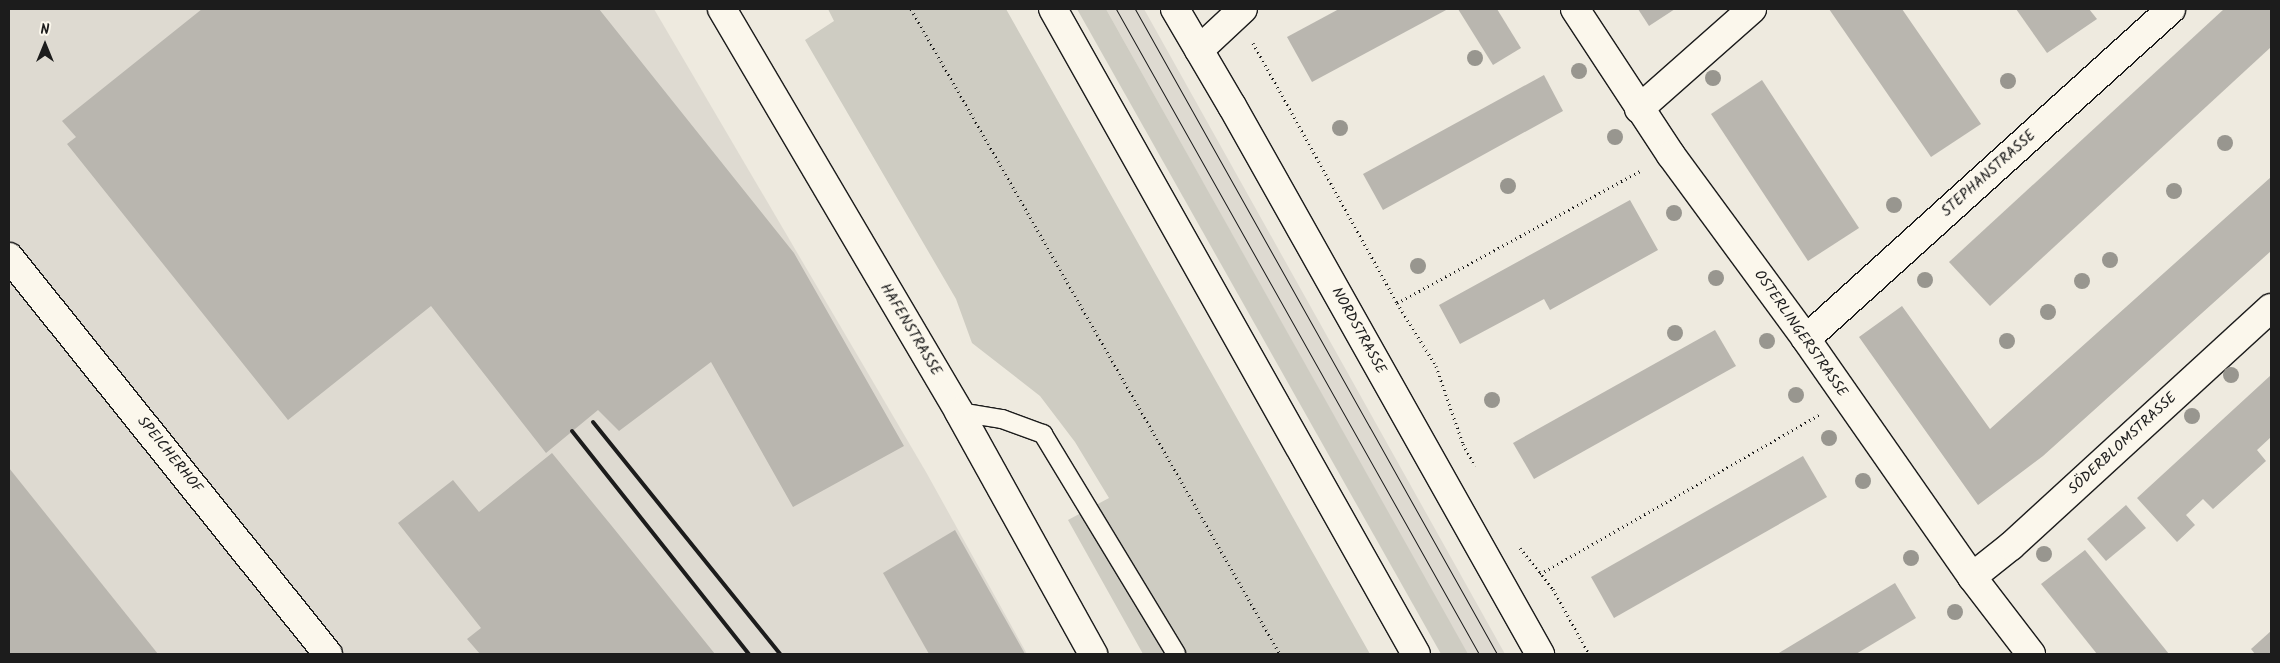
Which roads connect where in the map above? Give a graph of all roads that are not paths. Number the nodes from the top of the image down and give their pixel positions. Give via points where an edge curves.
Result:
1 (722, 9) edge
2 (1053, 9) edge
3 (1175, 9) edge
4 (1575, 9) edge
5 (1752, 9) edge
6 (2172, 9) edge
7 (1240, 12) edge
8 (1199, 50) junction
9 (1639, 109) junction
10 (9, 257) edge
11 (2271, 308) edge
12 (1806, 339) junction
13 (958, 412) junction
14 (1972, 577) junction
15 (328, 654) edge
16 (1093, 654) edge
17 (1176, 654) edge
18 (1416, 654) edge
19 (1540, 654) edge
20 (2031, 654) edge

1 - 13 street, HAFENSTRASSE
2 - 18 street
3 - 8 street, NORDSTRASSE
4 - 9 street, OSTERLINGERSTRASSE
5 - 9 street
6 - 12 street, STEPHANSTRASSE
7 - 8 street
8 - 19 street, NORDSTRASSE
9 - 12 street, OSTERLINGERSTRASSE
10 - 15 street, SPEICHERHOF
11 - 14 street, SÖDERBLOMSTRASSE via 2011,546
12 - 14 street, OSTERLINGERSTRASSE
13 - 16 street, HAFENSTRASSE
13 - 17 lane via 1002,420 1043,434
14 - 20 street, OSTERLINGERSTRASSE

